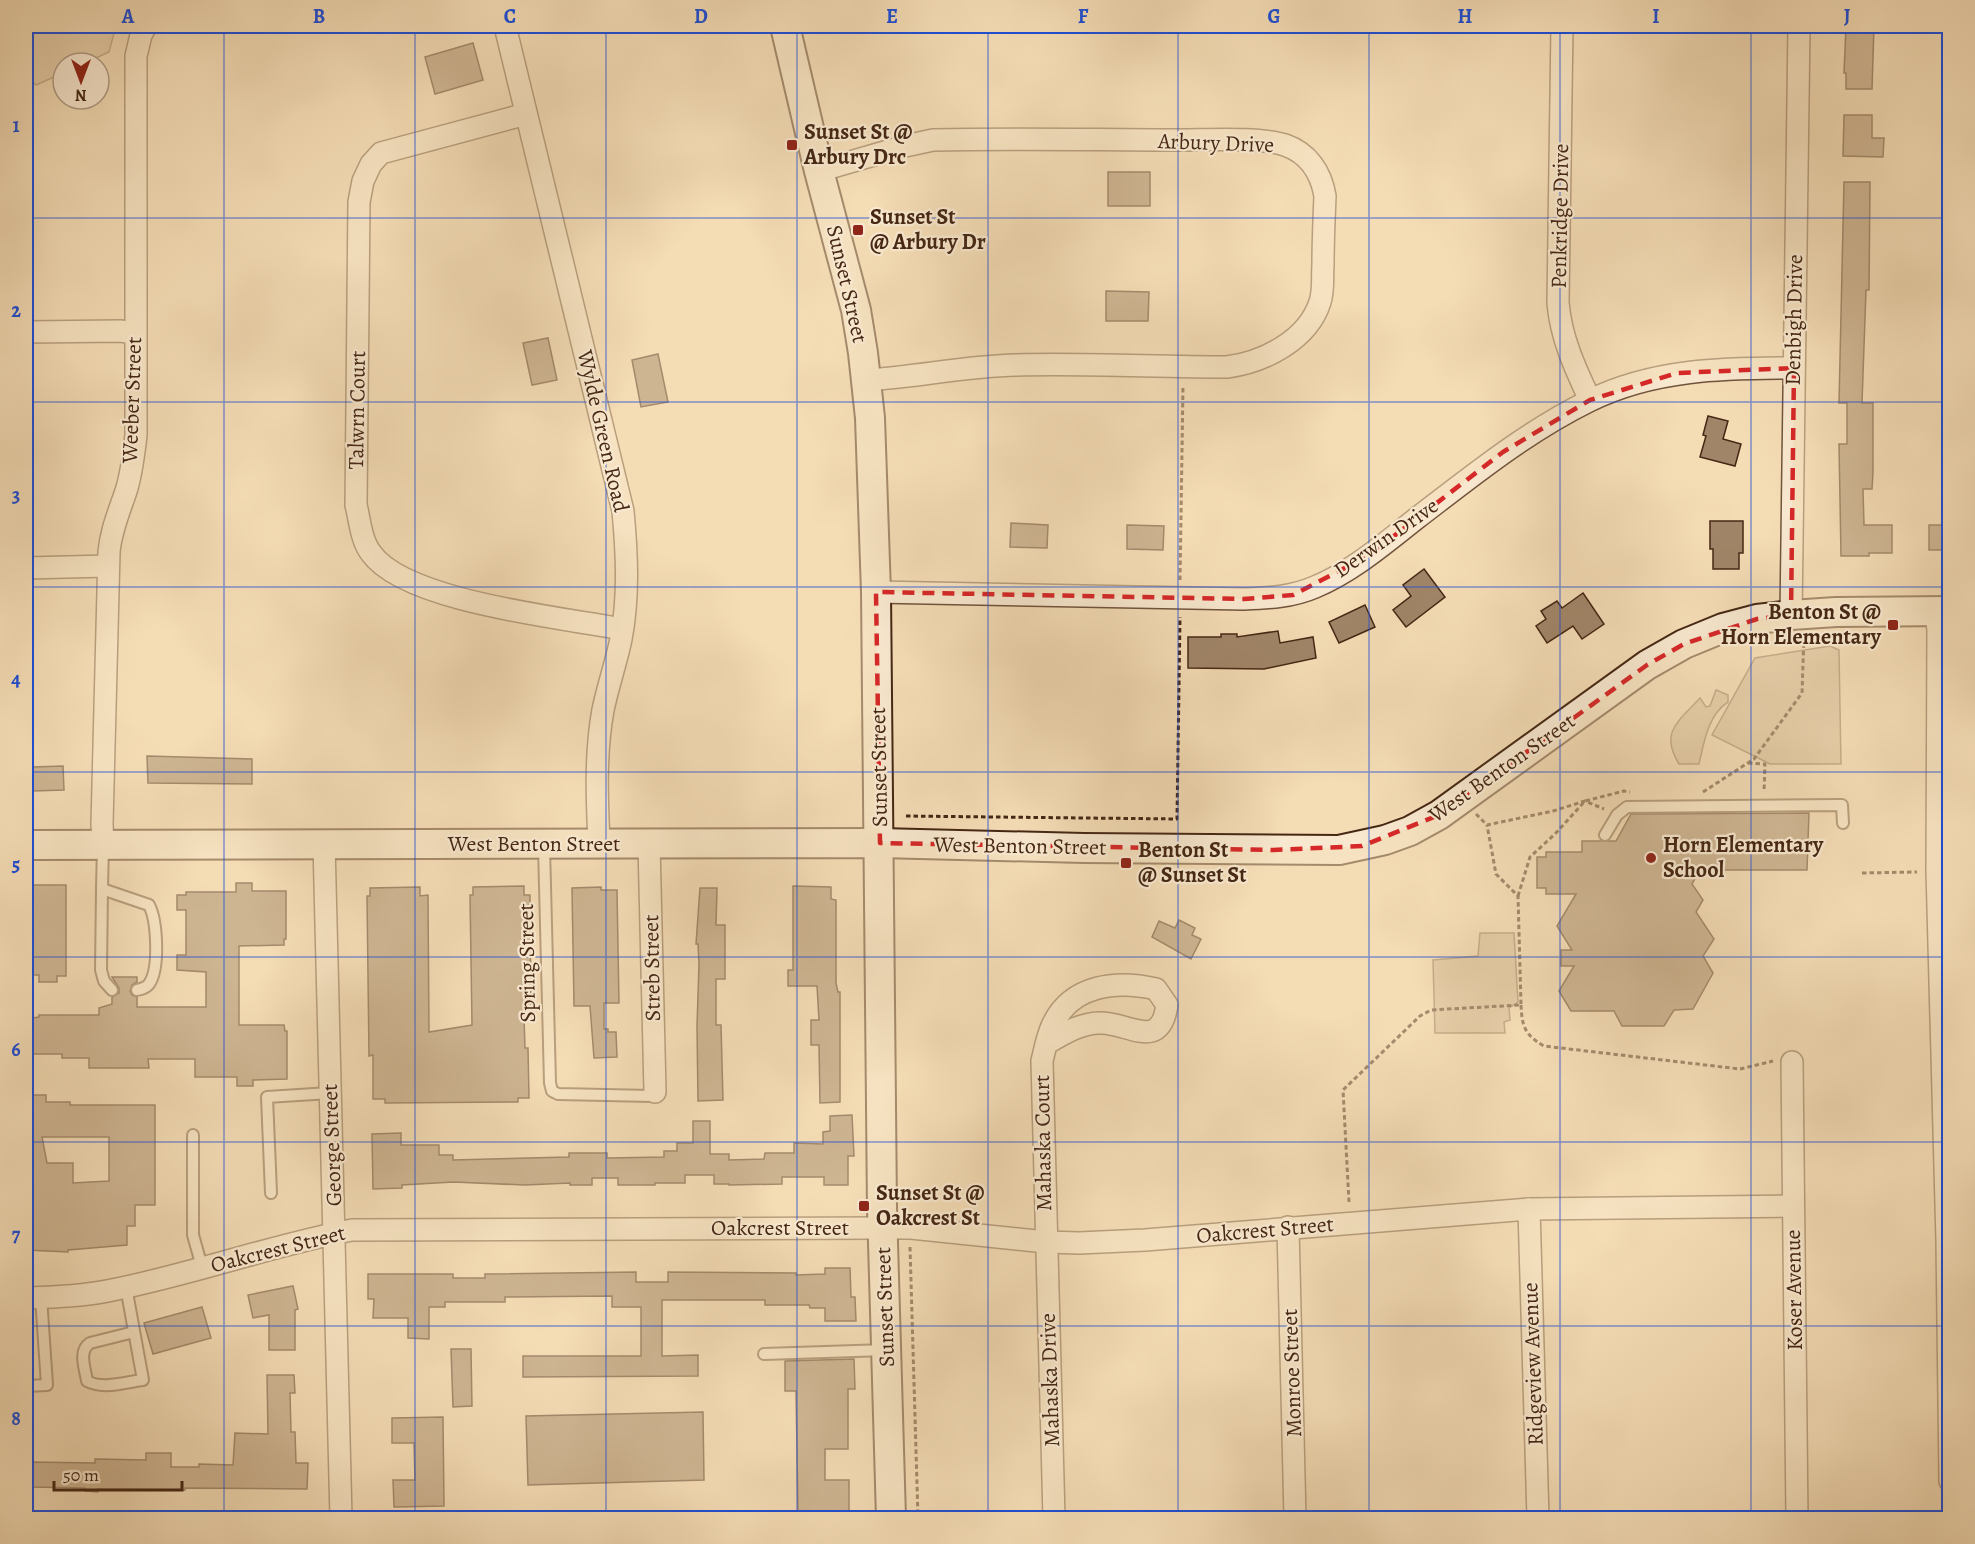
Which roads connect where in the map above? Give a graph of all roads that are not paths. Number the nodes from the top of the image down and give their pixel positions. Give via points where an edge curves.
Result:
1 (146, 26) edge
2 (505, 26) edge
3 (785, 26) edge
4 (1562, 26) edge
5 (1799, 26) edge
6 (526, 114) junction
7 (819, 171) junction
8 (26, 332) edge
9 (135, 333) junction
10 (1794, 368) junction
11 (866, 380) junction
12 (1590, 400) junction
13 (108, 566) junction
14 (26, 568) edge
15 (876, 592) junction
16 (1942, 611) edge
17 (1798, 622) junction
18 (622, 629) junction
19 (1843, 823) dead end
20 (1605, 836) dead end
21 (544, 843) junction
22 (598, 843) junction
23 (880, 843) junction
24 (324, 844) junction
25 (649, 844) junction
26 (26, 845) edge
27 (103, 845) junction
28 (102, 889) junction
29 (112, 990) dead end
30 (137, 990) dead end
31 (1046, 1044) junction
32 (1792, 1062) road end
33 (655, 1092) joint
34 (330, 1093) junction
35 (193, 1135) dead end
36 (271, 1193) dead end
37 (1792, 1206) junction
38 (1529, 1209) junction
39 (1288, 1227) junction
40 (883, 1228) junction
41 (334, 1233) junction
42 (1046, 1242) junction
43 (202, 1267) junction
44 (126, 1287) junction
45 (33, 1298) edge
46 (134, 1332) junction
47 (886, 1350) junction
48 (764, 1354) dead end
49 (26, 1386) edge
50 (1950, 1481) edge
51 (342, 1518) edge
52 (891, 1518) edge
53 (1054, 1518) edge
54 (1296, 1518) edge
55 (1538, 1518) edge
56 (1797, 1518) edge

1 - 9 street, Weeber Street via 136,56
2 - 6 street, Wylde Green Road
3 - 7 street, Sunset Street
4 - 12 street, Penkridge Drive via 1558,303 1565,342
5 - 10 street, Denbigh Drive
6 - 18 street, Wylde Green Road via 623,511 626,587
6 - 18 street, Talwrn Court via 381,153 370,164 359,202 356,505 371,554 407,580 457,598 508,610
7 - 11 street, Sunset Street via 856,310
7 - 11 street, Arbury Drive via 933,140 1225,141 1283,144 1309,160 1323,183 1320,301 1302,331 1266,356 1227,367 1016,365
8 - 9 street
9 - 13 street, Weeber Street via 136,435 126,489 110,536
10 - 12 street, Derwin Drive via 1677,373
10 - 17 street, Denbigh Drive
11 - 15 street, Sunset Street
12 - 15 street, Derwin Drive via 1503,452 1368,556 1317,587 1293,595 1244,598
13 - 14 street
13 - 27 street, Weeber Street
15 - 23 street, Sunset Street
16 - 17 street, West Benton Street via 1836,612
16 - 50 street via 1938,629 1937,870 1947,1195
17 - 23 street, West Benton Street via 1757,619 1684,644 1647,665 1439,815 1410,831 1362,846 1339,850 1263,850
18 - 22 street, Wylde Green Road via 600,734
19 - 20 lane via 1842,805 1627,807 1617,815
21 - 22 street, West Benton Street
21 - 24 street, West Benton Street
21 - 33 lane, Spring Street via 552,1091 652,1096
22 - 25 street, West Benton Street
23 - 25 street, West Benton Street
23 - 40 street, Sunset Street
24 - 27 street, West Benton Street
24 - 34 street, George Street
25 - 33 street, Streb Street
26 - 27 street, West Benton Street
27 - 28 lane
28 - 29 lane via 101,970
28 - 30 lane via 149,904 154,913 154,970 150,983
31 - 31 street, Mahaska Court via 1067,1032 1102,1023 1150,1032 1160,1026 1167,1005 1156,989 1130,985 1099,987 1079,995 1060,1011
31 - 42 street, Mahaska Court via 1041,1080
32 - 37 street, Koser Avenue
34 - 36 lane via 267,1096
34 - 41 street, George Street
35 - 43 lane via 193,1236
37 - 38 street, Oakcrest Street
37 - 56 street, Koser Avenue
38 - 39 street, Oakcrest Street
38 - 55 street, Ridgeview Avenue
39 - 42 street, Oakcrest Street via 1112,1242
39 - 54 street, Monroe Street
40 - 41 street, Oakcrest Street
40 - 42 street, Oakcrest Street
40 - 47 street, Sunset Street
41 - 43 street, Oakcrest Street
41 - 51 street, George Street
42 - 53 street, Mahaska Drive
43 - 44 street, Oakcrest Street
44 - 45 street, Oakcrest Street
44 - 46 lane
45 - 49 lane via 47,1385
46 - 46 lane via 143,1380 106,1385 87,1381 85,1347
47 - 48 lane
47 - 52 street, Sunset Street

